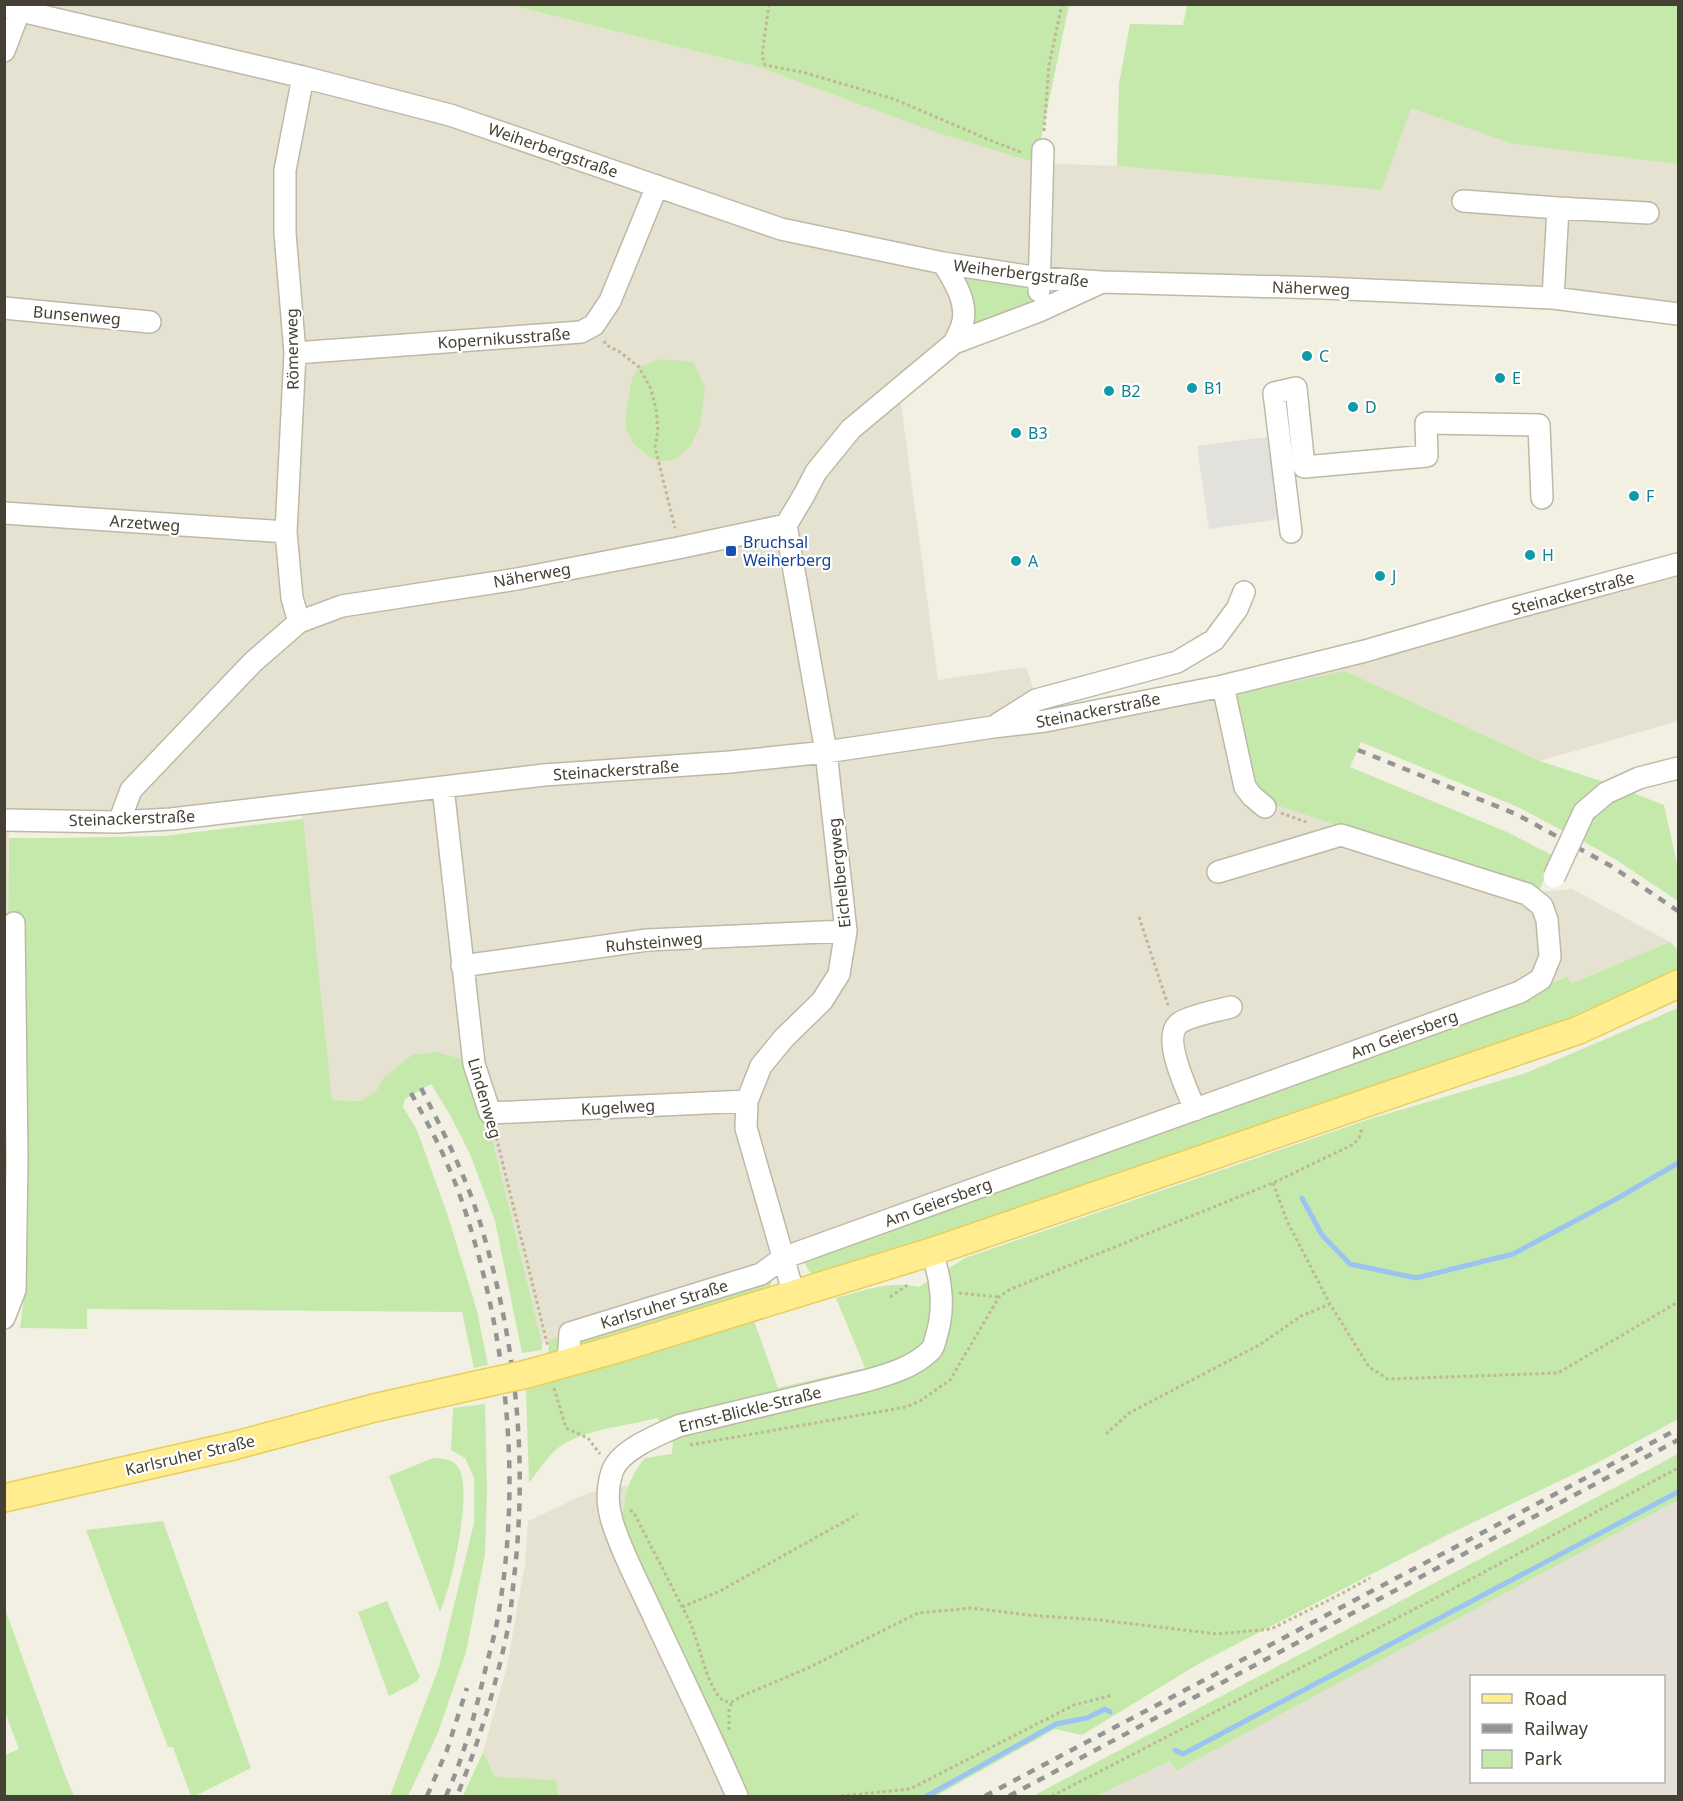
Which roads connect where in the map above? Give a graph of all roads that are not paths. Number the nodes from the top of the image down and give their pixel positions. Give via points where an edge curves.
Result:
1 (15, 8) edge
2 (4, 51) edge
3 (303, 77) junction
4 (1043, 154) road end
5 (657, 186) junction
6 (1463, 201) dead end
7 (1558, 208) junction
8 (1648, 213) dead end
9 (943, 263) junction
10 (1040, 278) junction
11 (1102, 282) junction
12 (1553, 298) junction
13 (4, 308) edge
14 (1039, 311) junction
15 (1678, 314) edge
16 (150, 322) dead end
17 (954, 343) junction
18 (295, 354) junction
19 (1542, 498) dead end
20 (4, 513) edge
21 (786, 525) junction
22 (286, 532) junction
23 (1291, 532) dead end
24 (1678, 564) edge
25 (1244, 592) dead end
26 (300, 622) junction
27 (1223, 686) junction
28 (993, 727) junction
29 (826, 752) junction
30 (1678, 768) edge
31 (443, 787) junction
32 (1265, 807) road end
33 (4, 820) edge
34 (119, 822) junction
35 (1218, 872) dead end
36 (1542, 906) junction
37 (14, 922) dead end
38 (846, 931) junction
39 (9, 949) edge
40 (462, 966) junction
41 (1678, 984) edge
42 (1231, 1007) dead end
43 (747, 1101) junction
44 (1194, 1110) junction
45 (490, 1113) joint
46 (10, 1241) edge
47 (931, 1252) junction
48 (783, 1258) junction
49 (794, 1295) junction
50 (4, 1318) edge
51 (556, 1367) junction
52 (4, 1498) edge
53 (737, 1797) edge

1 - 2 street
1 - 3 street, Weiherbergstraße
3 - 5 street, Weiherbergstraße via 450,115
3 - 18 street, Römerweg via 285,170 285,232
4 - 10 street
5 - 9 street, Weiherbergstraße via 781,229
5 - 18 street, Kopernikusstraße via 610,301 594,325 581,332
6 - 7 street
7 - 8 street
7 - 12 street
9 - 10 street, Weiherbergstraße
9 - 17 street via 963,302 963,323
10 - 11 street, Weiherbergstraße
10 - 14 street
11 - 12 street, Näherweg
11 - 14 street, Näherweg
12 - 15 street, Näherweg
13 - 16 street, Bunsenweg
14 - 17 street, Näherweg
17 - 21 street, Näherweg via 850,429 816,472
18 - 22 street, Römerweg
19 - 23 street via 1539,425 1426,423 1427,456 1304,467 1296,388 1275,393
20 - 22 street, Arzetweg
21 - 26 street, Näherweg via 518,579 342,606
21 - 29 street, Eichelbergweg
22 - 26 street, Römerweg via 292,598
24 - 27 street, Steinackerstraße
25 - 28 street via 1237,609 1214,639 1177,662 1036,700
26 - 34 street, Näherweg via 253,662 131,790
27 - 28 street, Steinackerstraße via 1045,721
27 - 32 street via 1245,787
28 - 29 street, Steinackerstraße
29 - 31 street, Steinackerstraße
29 - 38 street, Eichelbergweg
30 - 36 street, bridge via 1622,785 1584,812
31 - 34 street, Steinackerstraße
31 - 40 street, Lindenweg
33 - 34 street, Steinackerstraße
35 - 36 street via 1341,835 1527,894
36 - 44 street, Am Geiersberg via 1550,957 1541,979 1520,992
37 - 39 street
38 - 40 street, Ruhsteinweg via 647,940
38 - 43 street, Eichelbergweg via 839,974 822,1000 761,1066
39 - 46 street via 17,1158
40 - 45 street, Lindenweg via 474,1064
41 - 47 main road, Karlsruher Straße via 1579,1030
42 - 44 street via 1182,1021 1175,1027 1173,1052
43 - 45 street, Kugelweg
43 - 48 street, Eichelbergweg via 746,1128
44 - 48 street, Am Geiersberg
46 - 50 street via 15,1290
47 - 49 main road, Karlsruher Straße
47 - 53 street, Ernst-Blickle-Straße via 937,1265 941,1297 941,1322 933,1349 895,1372 678,1426 620,1457 612,1470 607,1497 626,1557
48 - 49 street, Eichelbergweg
48 - 51 street, Karlsruher Straße via 761,1274 570,1333
49 - 51 main road, Karlsruher Straße
51 - 52 main road, Karlsruher Straße, bridge

